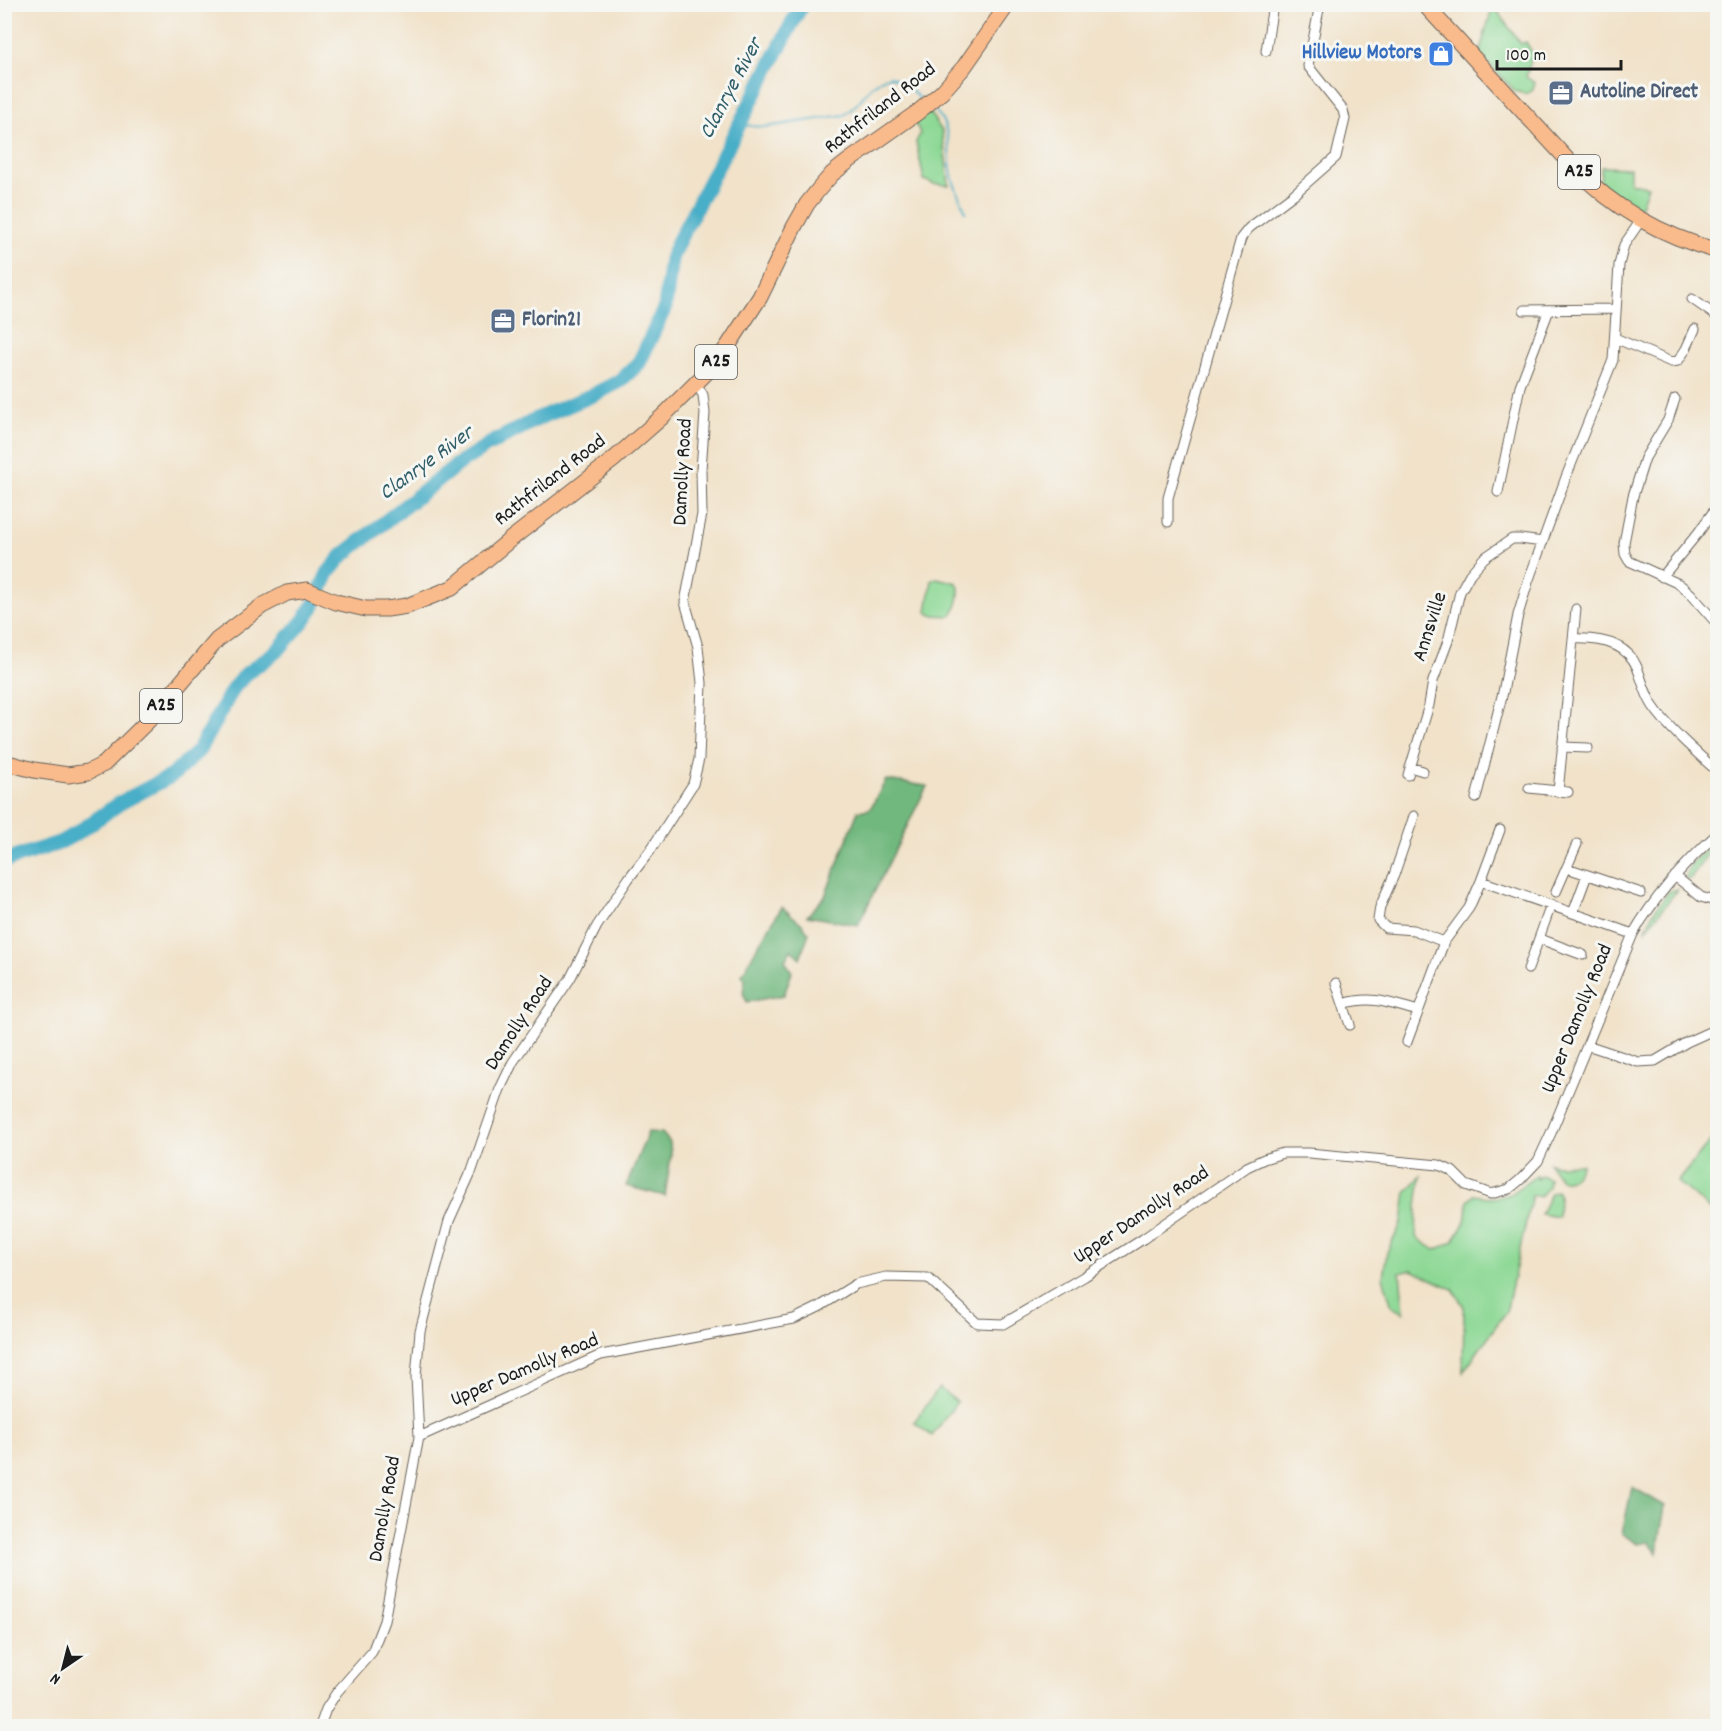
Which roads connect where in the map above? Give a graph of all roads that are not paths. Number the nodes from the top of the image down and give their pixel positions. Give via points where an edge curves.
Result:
1 (1008, 4) edge
2 (1273, 4) edge
3 (1320, 4) edge
4 (1424, 4) edge
5 (1266, 51) dead end
6 (1641, 220) junction
7 (1718, 250) edge
8 (1692, 299) dead end
9 (1616, 309) junction
10 (1524, 310) dead end
11 (1549, 310) junction
12 (1718, 317) edge
13 (1695, 329) dead end
14 (1615, 338) junction
15 (696, 383) junction
16 (1675, 399) dead end
17 (1498, 492) dead end
18 (1718, 505) edge
19 (1168, 522) dead end
20 (1543, 542) junction
21 (1662, 577) junction
22 (1576, 609) dead end
23 (1717, 624) edge
24 (1574, 639) junction
25 (1562, 747) junction
26 (1588, 748) dead end
27 (4, 762) edge
28 (1423, 771) dead end
29 (1718, 772) edge
30 (1529, 788) dead end
31 (1558, 792) junction
32 (1568, 792) dead end
33 (1476, 798) dead end
34 (1413, 816) dead end
35 (1500, 830) dead end
36 (1718, 833) edge
37 (1577, 844) dead end
38 (1567, 868) junction
39 (1587, 875) junction
40 (1675, 876) junction
41 (1481, 881) junction
42 (1556, 892) dead end
43 (1641, 893) dead end
44 (1718, 902) edge
45 (1551, 905) junction
46 (1573, 913) junction
47 (1633, 934) junction
48 (1540, 939) junction
49 (1444, 942) junction
50 (1582, 955) dead end
51 (1528, 969) dead end
52 (1336, 983) dead end
53 (1343, 1004) junction
54 (1418, 1011) junction
55 (1350, 1025) dead end
56 (1718, 1028) edge
57 (1407, 1042) dead end
58 (1587, 1045) junction
59 (418, 1437) junction
60 (320, 1726) edge

1 - 15 main road, Rathfriland Road / A25 via 942,92 841,167 819,189 807,204 743,326
2 - 5 street
3 - 19 street via 1308,66 1343,110 1345,119 1336,157 1241,238 1168,498
4 - 6 main road, A25 via 1582,175
6 - 7 main road, A25 via 1693,244
6 - 9 street via 1624,245 1618,265
8 - 12 street
9 - 11 street
9 - 14 street
10 - 11 street
11 - 17 street via 1520,386
13 - 14 street via 1678,361 1671,362
14 - 20 street via 1608,375
15 - 27 main road, Rathfriland Road / A25 via 613,460 452,588 407,606 387,609 336,602 307,590 287,593 262,606 217,640 150,719 104,764 68,775
15 - 59 street, Damolly Road via 703,395 705,413 702,514 685,602 698,647 702,683 702,732 693,784 597,926 570,979 513,1062 500,1089 472,1170 449,1221 420,1331 416,1376
16 - 21 street via 1641,469 1624,543 1629,561
18 - 21 street
20 - 28 street, Annsville via 1512,539 1484,558 1460,592 1409,771
20 - 33 street via 1518,615
21 - 23 street via 1691,594
22 - 24 street
24 - 25 street
24 - 29 street via 1592,638 1624,650 1636,664 1652,706
25 - 26 street
25 - 31 street
30 - 31 street
31 - 32 street
34 - 49 street via 1378,920 1386,928 1414,930
35 - 41 street
36 - 40 street, Upper Damolly Road
37 - 38 street
38 - 39 street
38 - 42 street
39 - 43 street
39 - 46 street
40 - 44 street via 1701,897
40 - 47 street, Upper Damolly Road
41 - 45 street
41 - 49 street via 1469,908
45 - 46 street
45 - 48 street
46 - 47 street
47 - 58 street, Upper Damolly Road
48 - 50 street
48 - 51 street
49 - 54 street
52 - 53 street
53 - 54 street via 1374,1000
53 - 55 street
54 - 57 street
56 - 58 street via 1655,1061 1638,1062
58 - 59 street, Upper Damolly Road via 1538,1161 1509,1189 1491,1194 1466,1185 1439,1165 1283,1153 1247,1167 1085,1276 1003,1324 977,1323 928,1278 885,1276 856,1284 794,1319 601,1354
59 - 60 street, Damolly Road via 384,1621 372,1652 337,1692

